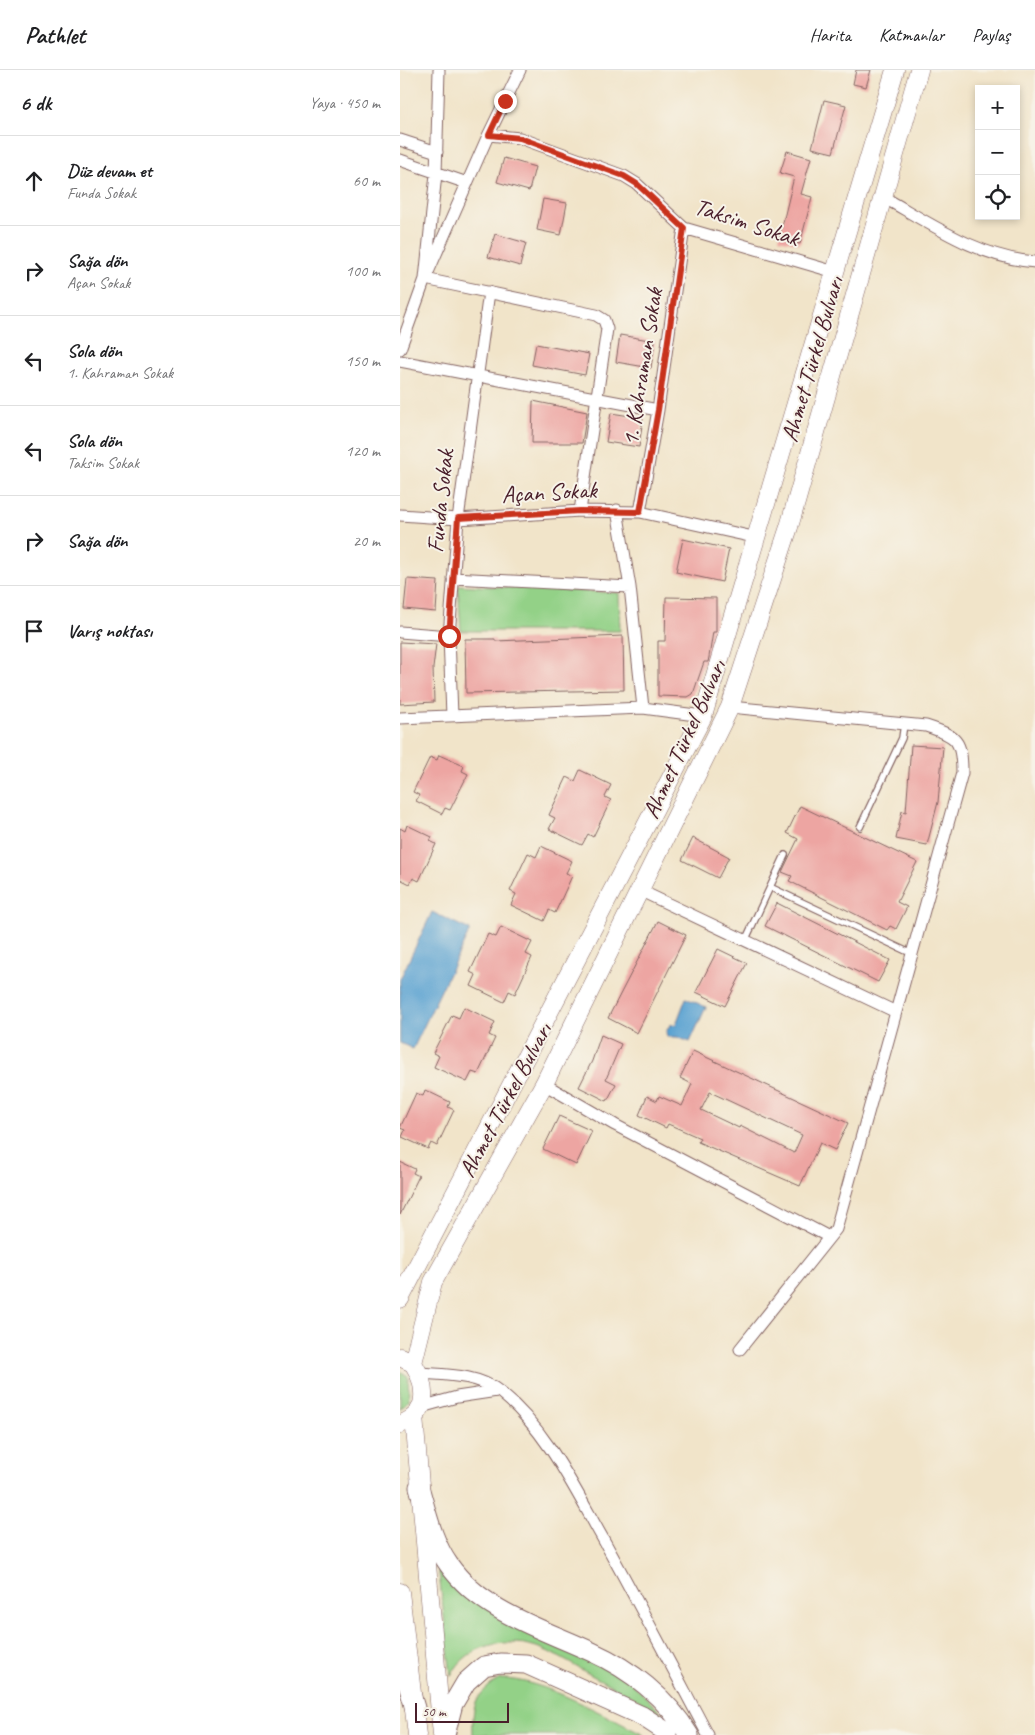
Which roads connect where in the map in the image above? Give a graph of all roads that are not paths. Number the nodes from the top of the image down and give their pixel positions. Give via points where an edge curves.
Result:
1 (439, 70) edge
2 (520, 70) edge
3 (895, 70) edge
4 (920, 70) edge
5 (489, 135) junction
6 (400, 140) edge
7 (436, 152) junction
8 (400, 160) edge
9 (436, 174) junction
10 (467, 183) junction
11 (883, 197) junction
12 (684, 228) junction
13 (1035, 262) edge
14 (835, 272) junction
15 (425, 279) junction
16 (488, 292) junction
17 (405, 322) edge
18 (400, 349) edge
19 (400, 361) edge
20 (477, 376) junction
21 (597, 400) junction
22 (658, 410) junction
23 (617, 510) junction
24 (580, 511) junction
25 (640, 512) junction
26 (400, 515) edge
27 (458, 518) junction
28 (758, 538) junction
29 (453, 578) junction
30 (630, 587) junction
31 (400, 632) edge
32 (449, 636) junction
33 (730, 707) junction
34 (643, 708) junction
35 (452, 716) junction
36 (703, 716) junction
37 (400, 718) edge
38 (904, 724) junction
39 (860, 827) dead end
40 (785, 855) dead end
41 (770, 887) junction
42 (639, 890) junction
43 (745, 941) junction
44 (906, 951) dead end
45 (896, 1012) junction
46 (544, 1084) junction
47 (829, 1237) junction
48 (400, 1299) edge
49 (740, 1349) dead end
50 (411, 1364) edge
51 (499, 1390) junction
52 (412, 1416) edge
53 (419, 1488) junction
54 (400, 1592) edge
55 (400, 1658) edge
56 (415, 1708) junction
57 (417, 1735) edge
58 (444, 1735) edge
59 (667, 1735) edge
60 (689, 1735) edge
61 (708, 1735) edge

1 - 7 street
2 - 5 street
3 - 14 main road, Ahmet Türkel Bulvarı
4 - 11 main road, Ahmet Türkel Bulvarı
5 - 10 street
5 - 12 street, Taksim Sokak via 520,138 624,176
6 - 7 street
7 - 9 street
8 - 9 street
9 - 10 street
9 - 15 street
10 - 15 street
11 - 13 street via 973,247 1018,261
11 - 33 main road, Ahmet Türkel Bulvarı via 789,527
12 - 14 street, Taksim Sokak
12 - 22 street, 1. Kahraman Sokak
14 - 28 main road, Ahmet Türkel Bulvarı
15 - 16 street
15 - 17 street
16 - 20 street, Funda Sokak
16 - 21 street via 596,315 604,320 606,329
17 - 18 street
19 - 20 street
20 - 21 street
20 - 27 street, Funda Sokak
21 - 22 street
21 - 24 street
22 - 25 street, 1. Kahraman Sokak
23 - 24 street, Açan Sokak
23 - 25 street, Açan Sokak
23 - 30 street
24 - 27 street, Açan Sokak
25 - 28 street, Açan Sokak
26 - 27 street, Açan Sokak
27 - 29 street, Funda Sokak
28 - 36 main road, Ahmet Türkel Bulvarı
29 - 30 street
29 - 32 street, Funda Sokak
30 - 34 street
31 - 32 street
32 - 35 street, Funda Sokak
33 - 38 street
33 - 42 main road, Ahmet Türkel Bulvarı
34 - 35 street
34 - 36 street
35 - 37 street
36 - 48 main road, Ahmet Türkel Bulvarı
38 - 39 lane via 902,738
38 - 45 street via 949,733 962,755 962,773
40 - 41 lane
41 - 43 lane
41 - 44 lane
42 - 43 street
42 - 46 main road, Ahmet Türkel Bulvarı
43 - 45 street
45 - 47 street via 836,1229
46 - 47 street via 615,1125
46 - 50 main road, Ahmet Türkel Bulvarı via 433,1282
47 - 49 street
50 - 51 street via 466,1377
50 - 52 main road via 424,1384 424,1395
51 - 52 street via 457,1396
51 - 61 street via 543,1438 560,1463
52 - 53 main road
53 - 58 main road
53 - 60 highway via 431,1530 450,1566 472,1588 496,1608 594,1653 638,1680 664,1701
54 - 56 main road
55 - 56 highway
56 - 57 main road
58 - 59 highway via 453,1704 466,1682 484,1666 500,1663 526,1664 642,1716

